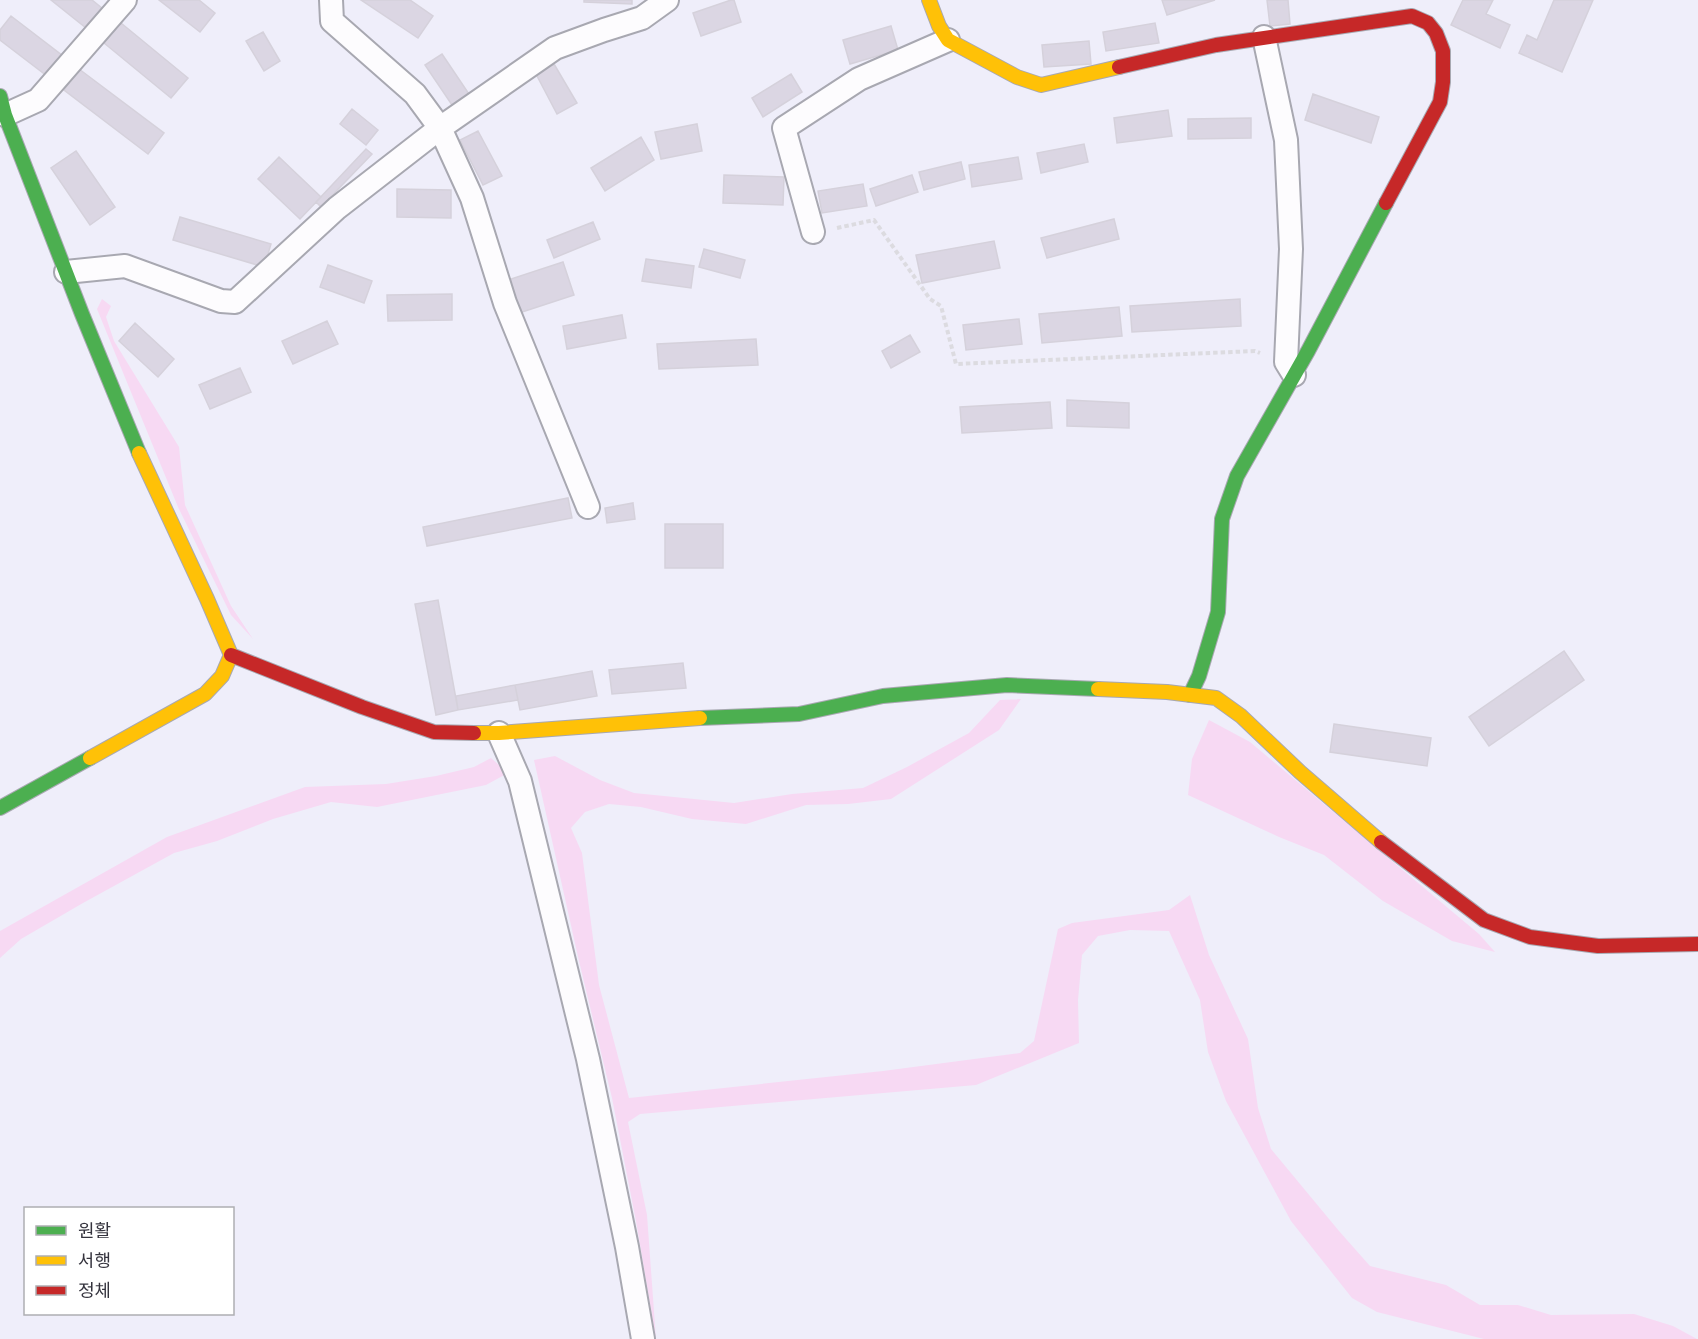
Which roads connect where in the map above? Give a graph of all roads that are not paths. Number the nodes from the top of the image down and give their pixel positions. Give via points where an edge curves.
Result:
1 (125, 0) edge
2 (331, 0) edge
3 (667, 0) edge
4 (929, 0) edge
5 (1264, 37) junction
6 (948, 40) junction
7 (3, 105) edge
8 (440, 128) junction
9 (813, 232) road end
10 (66, 272) junction
11 (1290, 369) junction
12 (588, 507) dead end
13 (231, 655) junction
14 (1190, 695) junction
15 (499, 733) junction
16 (0, 808) edge
17 (1698, 944) edge
18 (643, 1339) edge

1 - 7 street via 38,100
2 - 8 street via 332,21 415,94
3 - 8 street via 642,18 555,48
4 - 6 street
5 - 6 street via 1041,85 1017,78
5 - 11 street via 1286,140 1291,249
5 - 11 street via 1412,16 1428,22 1439,40 1445,65 1440,102
6 - 9 street via 859,79 784,128
7 - 10 street
8 - 10 street via 337,208 235,302 221,301 125,266
8 - 12 street via 472,198 505,303
10 - 13 street via 130,433
11 - 14 street via 1237,476 1222,519 1218,612
13 - 15 street via 434,732
13 - 16 street via 222,676 205,694
14 - 15 street via 1007,685 883,696 800,714
14 - 17 street via 1216,698 1242,716 1375,837 1484,920 1530,937 1598,946
15 - 18 street via 520,781 585,1047

